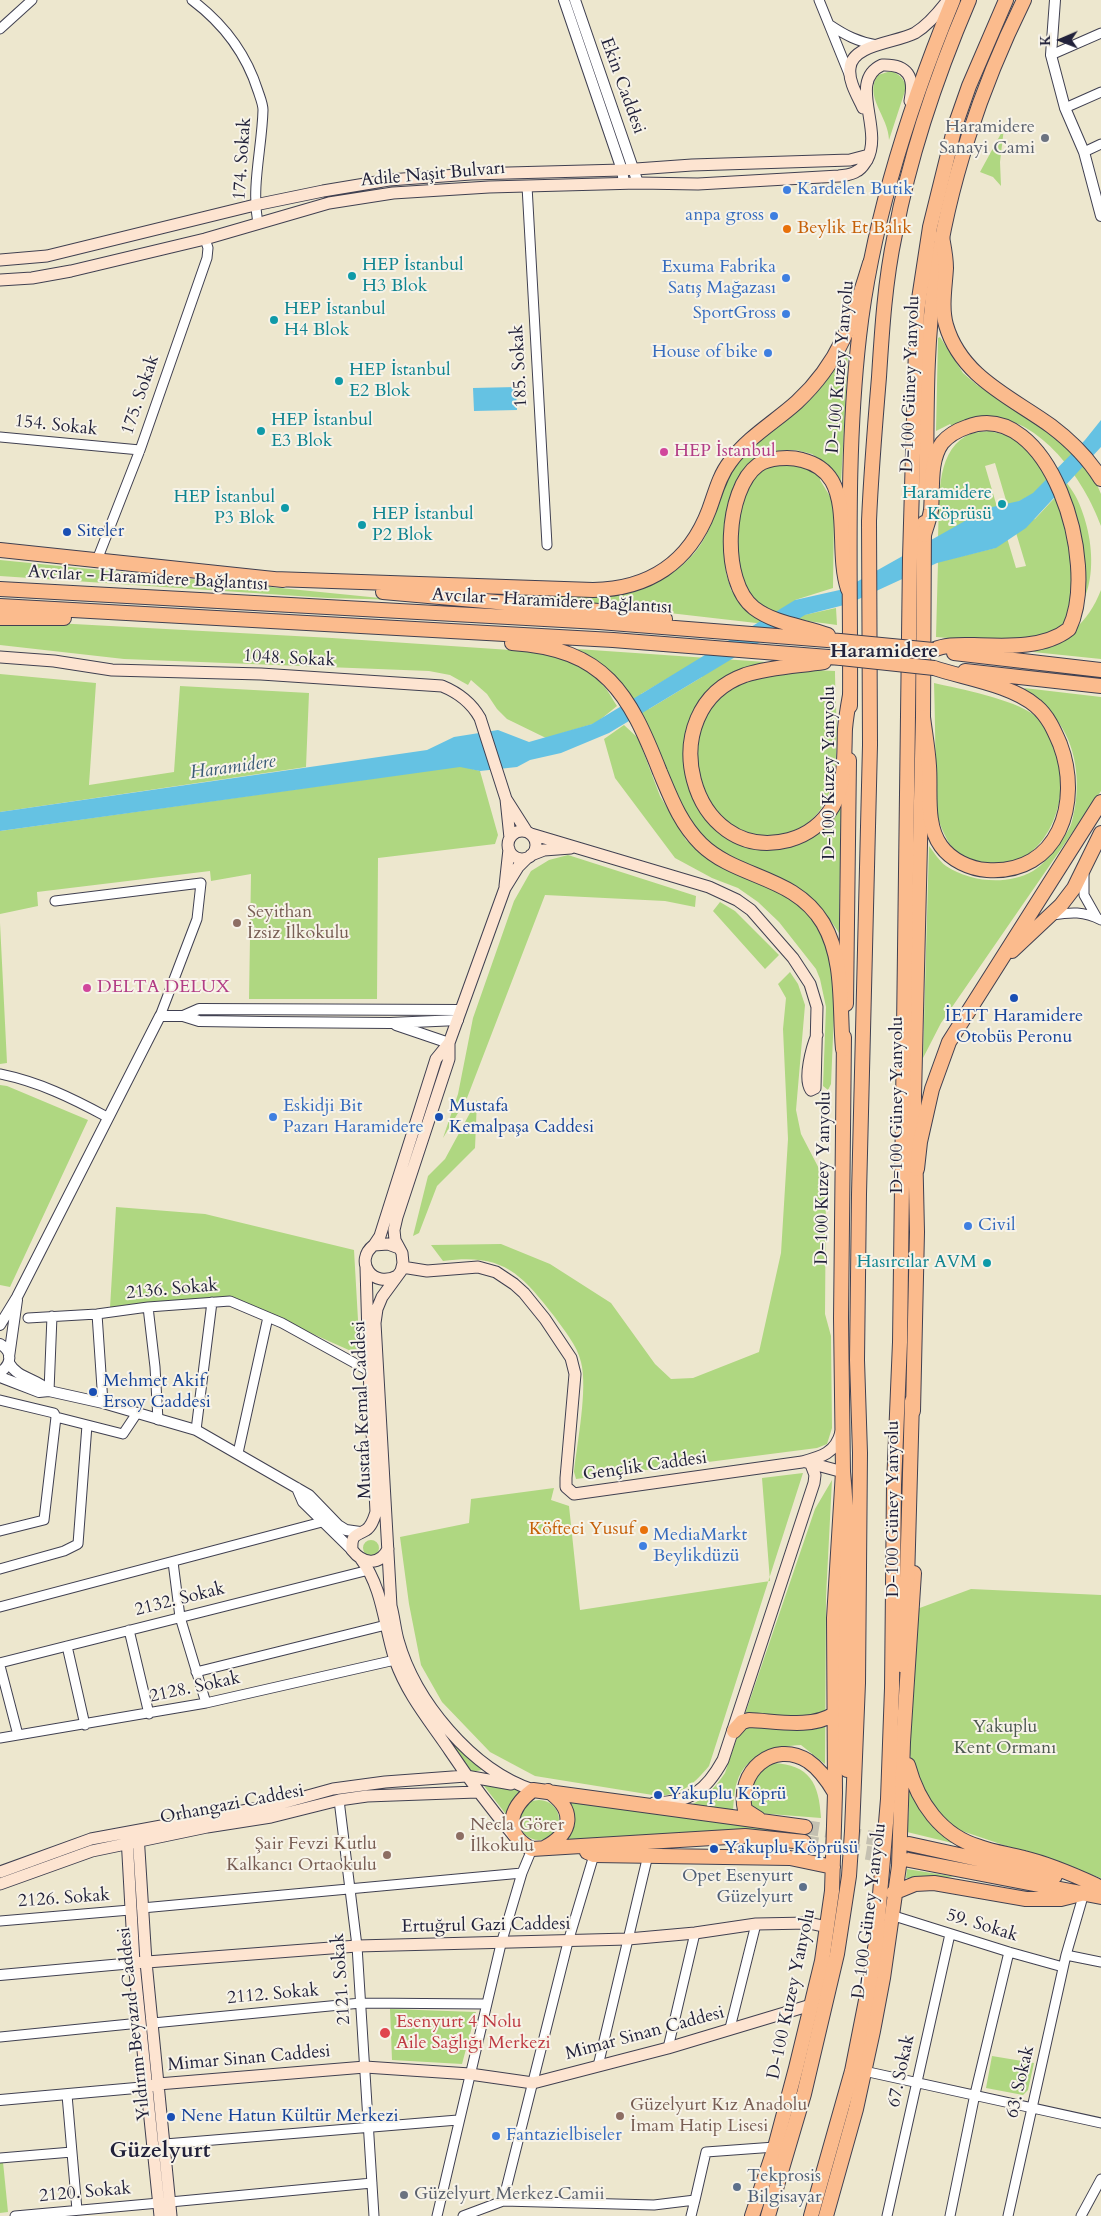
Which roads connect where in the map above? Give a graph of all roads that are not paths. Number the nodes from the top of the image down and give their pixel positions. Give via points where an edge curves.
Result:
1 (32, 0) edge
2 (192, 0) edge
3 (564, 0) edge
4 (575, 0) edge
5 (819, 0) edge
6 (948, 0) edge
7 (954, 0) edge
8 (969, 0) edge
9 (1006, 0) edge
10 (1024, 0) edge
11 (1057, 1) edge
12 (830, 24) junction
13 (0, 30) edge
14 (1101, 33) edge
15 (879, 45) junction
16 (1051, 55) junction
17 (850, 76) junction
18 (1101, 92) edge
19 (1065, 108) junction
20 (871, 125) junction
21 (902, 143) junction
22 (1101, 144) edge
23 (1084, 152) junction
24 (869, 155) junction
25 (622, 170) junction
26 (635, 170) junction
27 (638, 182) junction
28 (624, 183) junction
29 (527, 186) junction
30 (255, 205) junction
31 (1100, 209) edge
32 (258, 224) junction
33 (942, 237) junction
34 (205, 239) junction
35 (0, 260) edge
36 (870, 264) junction
37 (0, 280) edge
38 (0, 437) edge
39 (140, 450) junction
40 (1064, 468) dead end
41 (1101, 479) edge
42 (924, 535) junction
43 (546, 545) dead end
44 (0, 550) edge
45 (96, 560) junction
46 (274, 578) junction
47 (0, 589) edge
48 (848, 589) junction
49 (1090, 601) dead end
50 (0, 606) edge
51 (181, 616) junction
52 (0, 618) edge
53 (426, 630) junction
54 (730, 632) junction
55 (840, 641) junction
56 (933, 650) junction
57 (0, 657) edge
58 (841, 658) junction
59 (934, 668) junction
60 (1101, 670) edge
61 (1101, 686) edge
62 (850, 695) junction
63 (923, 717) junction
64 (506, 799) junction
65 (1101, 802) edge
66 (529, 833) junction
67 (1101, 833) edge
68 (509, 844) junction
69 (575, 848) junction
70 (529, 856) junction
71 (1084, 870) junction
72 (505, 888) junction
73 (55, 901) dead end
74 (1049, 916) junction
75 (1099, 919) edge
76 (978, 995) junction
77 (460, 1015) junction
78 (160, 1016) junction
79 (183, 1016) junction
80 (390, 1023) junction
81 (816, 1035) dead end
82 (449, 1043) junction
83 (843, 1049) junction
84 (0, 1074) edge
85 (107, 1117) junction
86 (917, 1169) junction
87 (374, 1245) junction
88 (399, 1248) junction
89 (366, 1267) junction
90 (400, 1271) junction
91 (17, 1297) junction
92 (212, 1302) junction
93 (148, 1308) junction
94 (97, 1314) junction
95 (52, 1316) junction
96 (268, 1317) junction
97 (28, 1318) dead end
98 (0, 1325) edge
99 (0, 1344) edge
100 (9, 1360) junction
101 (369, 1371) junction
102 (0, 1372) edge
103 (0, 1377) edge
104 (49, 1391) junction
105 (0, 1400) edge
106 (912, 1401) junction
107 (104, 1402) junction
108 (137, 1413) junction
109 (56, 1417) junction
110 (843, 1418) junction
111 (158, 1420) junction
112 (87, 1425) junction
113 (196, 1430) junction
114 (238, 1453) junction
115 (806, 1462) junction
116 (843, 1472) junction
117 (297, 1488) junction
118 (322, 1522) junction
119 (0, 1531) edge
120 (363, 1531) junction
121 (388, 1546) junction
122 (352, 1550) junction
123 (361, 1559) junction
124 (173, 1562) junction
125 (0, 1569) edge
126 (369, 1570) junction
127 (0, 1607) edge
128 (180, 1617) junction
129 (386, 1625) junction
130 (130, 1630) junction
131 (67, 1646) junction
132 (395, 1660) junction
133 (0, 1664) edge
134 (196, 1672) junction
135 (206, 1703) junction
136 (149, 1714) junction
137 (834, 1714) junction
138 (85, 1725) junction
139 (734, 1730) junction
140 (891, 1732) junction
141 (18, 1736) junction
142 (0, 1738) edge
143 (903, 1742) junction
144 (466, 1776) junction
145 (519, 1786) junction
146 (533, 1790) junction
147 (548, 1791) junction
148 (478, 1792) junction
149 (835, 1794) junction
150 (339, 1800) junction
151 (639, 1804) junction
152 (762, 1821) junction
153 (805, 1827) tunnel mouth
154 (852, 1831) junction
155 (132, 1836) junction
156 (514, 1836) junction
157 (804, 1842) tunnel mouth
158 (909, 1844) tunnel mouth
159 (572, 1847) junction
160 (538, 1849) junction
161 (594, 1855) junction
162 (648, 1855) junction
163 (909, 1860) tunnel mouth
164 (833, 1866) junction
165 (0, 1872) edge
166 (522, 1873) junction
167 (0, 1884) edge
168 (350, 1889) junction
169 (1099, 1889) edge
170 (893, 1893) junction
171 (1084, 1893) junction
172 (136, 1909) junction
173 (891, 1915) junction
174 (0, 1921) edge
175 (756, 1924) junction
176 (827, 1927) junction
177 (694, 1933) junction
178 (950, 1934) junction
179 (628, 1939) junction
180 (568, 1942) junction
181 (501, 1944) junction
182 (357, 1946) junction
183 (1009, 1952) junction
184 (1066, 1955) junction
185 (140, 1962) junction
186 (1101, 1962) edge
187 (1064, 1967) junction
188 (0, 1975) edge
189 (361, 2003) junction
190 (486, 2004) junction
191 (811, 2005) junction
192 (140, 2022) junction
193 (152, 2023) junction
194 (730, 2028) junction
195 (0, 2037) edge
196 (668, 2048) junction
197 (598, 2066) junction
198 (365, 2067) junction
199 (864, 2071) junction
200 (470, 2074) junction
201 (916, 2081) junction
202 (532, 2083) junction
203 (153, 2086) junction
204 (975, 2094) junction
205 (67, 2095) junction
206 (0, 2100) edge
207 (1032, 2107) junction
208 (1101, 2112) edge
209 (458, 2120) junction
210 (1099, 2122) edge
211 (368, 2127) junction
212 (165, 2144) junction
213 (775, 2147) junction
214 (72, 2152) junction
215 (0, 2158) edge
216 (1101, 2179) edge
217 (372, 2183) junction
218 (695, 2200) junction
219 (503, 2201) junction
220 (164, 2203) junction
221 (77, 2210) junction
222 (15, 2216) edge
223 (160, 2216) edge
224 (171, 2216) edge
225 (374, 2216) edge
226 (436, 2216) edge
227 (463, 2216) edge
228 (692, 2216) edge
229 (752, 2216) edge
230 (768, 2216) edge
231 (811, 2216) edge
232 (826, 2216) edge
233 (887, 2216) edge
234 (950, 2216) edge
235 (1008, 2216) edge
236 (1081, 2216) edge

1 - 13 street
2 - 30 street, 174. Sokak via 214,16 236,44 252,72 261,100
3 - 25 street, Ekin Caddesi
4 - 26 street, Ekin Caddesi
5 - 12 street
6 - 15 main road via 916,32
7 - 21 main road, D-100 Kuzey Yanyolu via 923,76
8 - 154 main road via 922,126 894,235 884,310 870,485 870,745 858,1194 858,1674
9 - 140 main road via 969,86 953,134 930,227 917,312
10 - 33 main road, D-100 Güney Yanyolu via 991,76 968,141
11 - 16 street
12 - 15 street via 861,42
12 - 17 street
14 - 16 street
15 - 17 main road via 857,53 852,60
16 - 19 street
17 - 20 main road
18 - 19 street
19 - 23 street
20 - 21 main road via 865,94 868,77 882,65 902,68 910,77 912,89
20 - 24 main road
21 - 36 main road, D-100 Kuzey Yanyolu
22 - 23 street
23 - 31 street
24 - 26 main road, Adile Naşit Bulvarı via 850,160
24 - 27 main road, Adile Naşit Bulvarı via 856,173 839,176 698,184
25 - 26 main road, Adile Naşit Bulvarı
25 - 28 street, Ekin Caddesi
25 - 30 main road, Adile Naşit Bulvarı via 389,180
26 - 27 street, Ekin Caddesi
27 - 28 main road, Adile Naşit Bulvarı
28 - 29 main road, Adile Naşit Bulvarı
29 - 32 main road, Adile Naşit Bulvarı via 376,195
29 - 43 street, 185. Sokak
30 - 32 street, 174. Sokak
30 - 35 main road, Adile Naşit Bulvarı via 47,256
32 - 34 main road, Adile Naşit Bulvarı
33 - 41 main road via 946,254 946,323 959,352 985,382 1063,436 1082,453
33 - 42 main road, D-100 Güney Yanyolu via 931,313
34 - 37 main road, Adile Naşit Bulvarı via 70,271
34 - 39 street, 175. Sokak via 207,258
36 - 46 main road via 853,318 831,364 799,400 740,450 725,470 702,527 691,544 677,560 650,578 592,590
36 - 48 main road, D-100 Kuzey Yanyolu via 855,379
38 - 39 street, 154. Sokak
39 - 45 street, 175. Sokak
40 - 42 main road via 1037,442 1014,429 984,423 962,429 949,436 937,456 931,512
42 - 63 main road, D-100 Güney Yanyolu
44 - 45 main road
45 - 46 main road
46 - 54 main road via 372,591 635,614
47 - 54 main road, Avcılar - Haramidere Bağlantısı
48 - 55 main road via 844,576 838,497 832,480 816,465 797,458 776,459 758,465 744,483 732,523 730,558 739,590 746,601 765,615
48 - 62 main road, D-100 Kuzey Yanyolu
49 - 56 main road via 1069,629 1055,637 1000,646 941,646
50 - 51 main road, Avcılar - Haramidere Bağlantısı
51 - 52 main road via 141,621
51 - 53 main road, Avcılar - Haramidere Bağlantısı
53 - 58 main road, Avcılar - Haramidere Bağlantısı via 660,643
53 - 83 main road via 456,638 527,644 564,651 611,680 639,720 667,791 693,835 726,861 786,887 811,906 823,924 839,965
54 - 55 main road, Avcılar - Haramidere Bağlantısı
55 - 56 main road, Avcılar - Haramidere Bağlantısı, bridge
56 - 60 main road, Avcılar - Haramidere Bağlantısı
57 - 64 main road, 1048. Sokak via 121,670 261,674 442,686 469,702 480,718
58 - 59 main road, Avcılar - Haramidere Bağlantısı, bridge
58 - 62 main road via 744,676 713,696 698,719 692,736 690,764 694,786 713,817 736,834 761,842 798,837 818,825 834,805 842,782
59 - 61 main road, Avcılar - Haramidere Bağlantısı
59 - 63 main road via 1023,697 1047,717 1065,757 1069,788 1065,816 1055,838 1032,861 997,871 971,868 942,848 934,834 930,812 929,763
62 - 83 main road, D-100 Kuzey Yanyolu
63 - 86 main road, D-100 Güney Yanyolu via 914,1096
64 - 66 main road, 1048. Sokak
64 - 68 main road, 1048. Sokak
65 - 76 main road
66 - 68 main road via 515,832
66 - 69 main road
66 - 70 main road via 536,847
67 - 71 main road
68 - 70 main road via 518,858
68 - 72 main road
69 - 70 main road via 544,850
69 - 81 main road via 709,887 751,910 798,964 810,984 816,1007
70 - 72 main road
71 - 74 main road via 1074,888
71 - 75 street via 1084,895
72 - 77 main road
73 - 78 street via 201,883 197,919
74 - 75 street via 1078,912
74 - 76 main road via 1007,957
76 - 86 main road via 949,1042 937,1071
77 - 79 street via 199,1009
77 - 80 street
77 - 82 main road
78 - 79 street
78 - 85 street
79 - 80 street via 199,1021
80 - 82 street
82 - 87 main road via 436,1059 380,1236
82 - 88 main road via 449,1059 397,1217 394,1230
83 - 110 main road, D-100 Kuzey Yanyolu
84 - 85 street via 27,1079 58,1091
85 - 91 street
86 - 106 main road, D-100 Güney Yanyolu
87 - 88 main road via 388,1244
87 - 89 main road via 367,1253
88 - 90 main road via 403,1259
89 - 90 main road via 369,1273 385,1280
89 - 101 main road, Mustafa Kemal Caddesi
90 - 115 main road, Gençlik Caddesi via 488,1269 514,1284 545,1319 571,1358 575,1374 566,1478 566,1487 574,1494
90 - 121 main road, Mustafa Kemal Caddesi via 377,1309 375,1323
91 - 98 street
91 - 100 street
92 - 93 street, 2136. Sokak
92 - 96 street, 2136. Sokak via 230,1301
92 - 113 street
93 - 94 street, 2136. Sokak
93 - 111 street
94 - 95 street, 2136. Sokak
94 - 107 street
95 - 97 street, 2136. Sokak
95 - 104 street
96 - 101 street, 2136. Sokak
96 - 114 street
99 - 100 street via 7,1349
100 - 102 street
100 - 104 street via 16,1372 42,1384
101 - 120 main road, Mustafa Kemal Caddesi via 376,1512 371,1526
103 - 104 street via 39,1392
104 - 107 street
105 - 109 street via 54,1413
106 - 140 main road via 903,1639 897,1710
106 - 143 main road, D-100 Güney Yanyolu via 913,1602
107 - 108 street
108 - 111 street
108 - 112 street via 123,1434
109 - 112 street
109 - 119 street via 44,1520
110 - 115 main road, Gençlik Caddesi via 841,1435 833,1450 826,1456
110 - 116 main road, D-100 Kuzey Yanyolu
111 - 113 street
112 - 125 street via 78,1544
113 - 114 street
114 - 117 street
115 - 116 main road
115 - 139 main road via 815,1475 814,1483
116 - 137 main road, D-100 Kuzey Yanyolu via 835,1593
116 - 154 main road via 847,1554 844,1679
117 - 118 street via 303,1502
117 - 120 street via 309,1495 338,1525 346,1530
118 - 122 street
118 - 124 street
120 - 121 main road via 378,1532
120 - 122 main road via 352,1541
121 - 123 main road via 378,1560 368,1562
121 - 145 main road via 398,1640 427,1701 470,1751
122 - 123 main road
123 - 126 main road
124 - 127 street
124 - 128 street
126 - 128 street, 2132. Sokak
126 - 129 main road
128 - 130 street, 2132. Sokak
128 - 134 street
129 - 132 main road
129 - 134 street
130 - 131 street, 2132. Sokak
130 - 136 street
131 - 133 street, 2132. Sokak
131 - 138 street
132 - 135 street, 2128. Sokak
132 - 144 main road via 422,1714
133 - 141 street
134 - 135 street
135 - 136 street, 2128. Sokak
136 - 138 street, 2128. Sokak
137 - 139 main road via 823,1721 812,1722 749,1720
137 - 149 main road, D-100 Kuzey Yanyolu
138 - 141 street, 2128. Sokak
139 - 151 main road via 723,1760 702,1790 680,1800
140 - 231 main road via 885,1844 874,1952 852,2071
141 - 142 street, 2128. Sokak
143 - 169 main road via 920,1798 929,1812 954,1834 978,1847 1040,1863
143 - 170 main road, D-100 Güney Yanyolu via 900,1848
144 - 145 main road
144 - 148 main road
144 - 155 main road via 328,1790
145 - 146 main road
146 - 147 main road
146 - 156 main road via 514,1811
147 - 151 main road
147 - 160 main road via 564,1805 568,1823 559,1839
148 - 150 main road, Orhangazi Caddesi
148 - 156 main road
149 - 152 main road via 822,1774 807,1760 795,1755 771,1757 749,1773 742,1799 745,1810
149 - 164 main road, D-100 Kuzey Yanyolu
150 - 155 main road, Orhangazi Caddesi via 271,1817
150 - 168 street, 2121. Sokak
151 - 152 main road
152 - 153 main road
154 - 230 main road via 837,1954 804,2094
155 - 165 main road via 91,1839
155 - 167 main road, Orhangazi Caddesi
155 - 172 main road, Yıldırım Beyazıd Caddesi
156 - 160 main road via 520,1843
157 - 159 main road via 745,1836
158 - 169 main road
159 - 160 main road
159 - 161 main road
160 - 166 street
161 - 162 main road
161 - 180 street
162 - 164 main road via 790,1858
162 - 179 street
163 - 171 main road
164 - 176 main road, D-100 Kuzey Yanyolu
166 - 168 street, 2126. Sokak
166 - 181 street
168 - 172 street, 2126. Sokak
168 - 182 street, 2121. Sokak
169 - 171 main road
170 - 171 main road via 915,1884 934,1883 1026,1899 1062,1899
170 - 173 main road, D-100 Güney Yanyolu
171 - 184 street, 63. Sokak
172 - 174 street, 2126. Sokak
172 - 185 main road, Yıldırım Beyazıd Caddesi
173 - 178 street, 59. Sokak
173 - 199 main road, D-100 Güney Yanyolu via 883,1978
175 - 176 main road, Ertuğrul Gazi Caddesi via 809,1923
175 - 177 main road, Ertuğrul Gazi Caddesi
175 - 194 street
176 - 191 main road, D-100 Kuzey Yanyolu
177 - 179 main road, Ertuğrul Gazi Caddesi
177 - 196 street
178 - 183 street, 59. Sokak
178 - 201 street, 67. Sokak
179 - 180 main road, Ertuğrul Gazi Caddesi
179 - 197 street
180 - 181 main road, Ertuğrul Gazi Caddesi
180 - 202 street
181 - 182 main road, Ertuğrul Gazi Caddesi
181 - 190 street
182 - 185 main road, Ertuğrul Gazi Caddesi
182 - 189 street, 2121. Sokak
183 - 187 street, 59. Sokak
183 - 204 street
184 - 186 street
184 - 187 street, 63. Sokak
185 - 188 street, Ertuğrul Gazi Caddesi
185 - 192 main road, Yıldırım Beyazıd Caddesi
185 - 193 main road, Yıldırım Beyazıd Caddesi
187 - 207 street, 63. Sokak
189 - 190 street, 2112. Sokak
189 - 193 street, 2112. Sokak
189 - 198 street, 2121. Sokak
190 - 200 street
191 - 194 main road, Mimar Sinan Caddesi
191 - 213 main road, D-100 Kuzey Yanyolu
192 - 193 main road
192 - 195 street
192 - 203 main road, Yıldırım Beyazıd Caddesi
193 - 203 main road, Yıldırım Beyazıd Caddesi
194 - 196 main road, Mimar Sinan Caddesi
196 - 197 main road, Mimar Sinan Caddesi
197 - 202 main road, Mimar Sinan Caddesi
198 - 200 main road, Mimar Sinan Caddesi
198 - 203 main road, Mimar Sinan Caddesi
198 - 211 street, 2121. Sokak
199 - 201 street
199 - 232 main road, D-100 Güney Yanyolu
200 - 202 main road, Mimar Sinan Caddesi
200 - 209 street
201 - 204 street
201 - 233 street, 67. Sokak
202 - 219 street
203 - 205 street, Mimar Sinan Caddesi
203 - 212 main road, Yıldırım Beyazıd Caddesi
203 - 220 main road, Yıldırım Beyazıd Caddesi
204 - 207 street
204 - 234 street
205 - 206 street, Mimar Sinan Caddesi
205 - 214 street
207 - 210 street
207 - 235 street, 63. Sokak
208 - 210 street
209 - 211 street
209 - 226 street
211 - 212 street
211 - 217 street, 2121. Sokak
212 - 220 main road, Yıldırım Beyazıd Caddesi
213 - 218 street via 706,2152
213 - 229 main road, D-100 Kuzey Yanyolu
214 - 215 street
214 - 221 street
216 - 236 street
217 - 220 street, 2120. Sokak
217 - 225 street, 2121. Sokak
218 - 219 street via 654,2205
218 - 228 street
219 - 227 street
220 - 221 street, 2120. Sokak
220 - 223 main road, Yıldırım Beyazıd Caddesi
220 - 224 main road, Yıldırım Beyazıd Caddesi
221 - 222 street, 2120. Sokak

